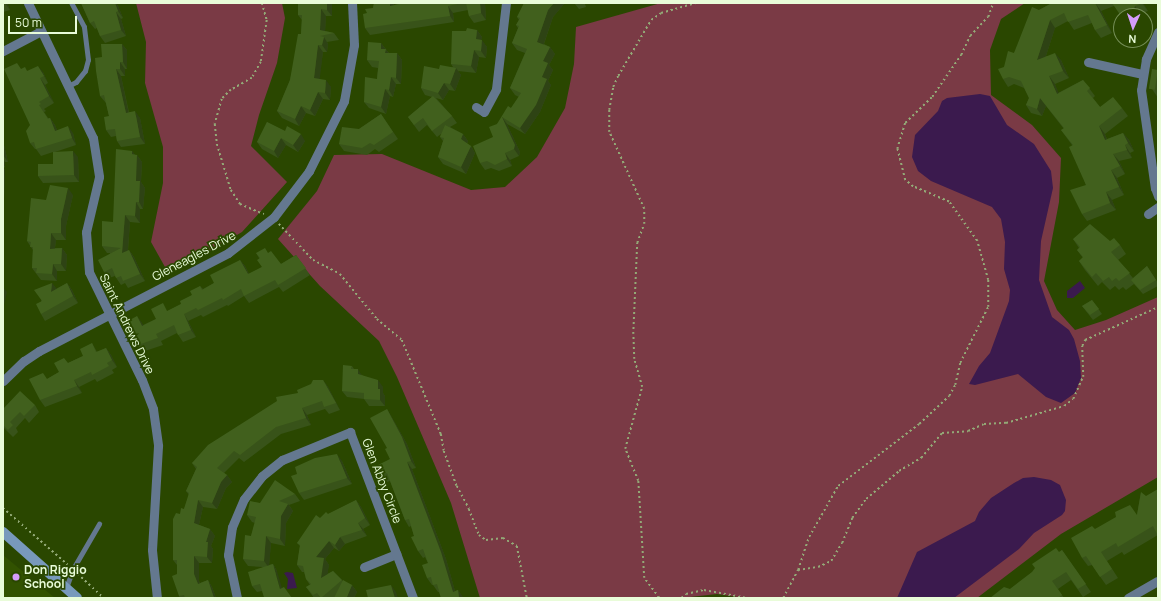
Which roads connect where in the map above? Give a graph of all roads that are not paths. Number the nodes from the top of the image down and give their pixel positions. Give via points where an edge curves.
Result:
1 (28, 3) edge
2 (71, 3) edge
3 (352, 3) edge
4 (506, 3) edge
5 (41, 32) junction
6 (1158, 32) edge
7 (3, 51) edge
8 (1088, 62) dead end
9 (1142, 74) junction
10 (68, 86) junction
11 (476, 107) dead end
12 (1158, 196) edge
13 (1158, 208) edge
14 (1148, 214) dead end
15 (108, 315) junction
16 (3, 381) edge
17 (99, 524) dead end
18 (5, 537) edge
19 (397, 554) junction
20 (364, 567) dead end
21 (1158, 581) edge
22 (66, 588) junction
23 (77, 598) edge
24 (157, 598) edge
25 (237, 598) edge
26 (413, 598) edge
27 (1128, 598) edge

1 - 5 street, Saint Andrews Drive
2 - 10 lane via 84,27 88,60 85,71
3 - 15 street, Gleneagles Drive via 354,45 344,101 309,171 290,200 272,220 228,253
4 - 11 street via 496,89 484,112
5 - 7 street
5 - 10 street, Saint Andrews Drive
6 - 9 street via 1149,50
8 - 9 street
9 - 12 street via 1142,102
10 - 15 street, Saint Andrews Drive via 89,127 97,152 99,177 86,232 86,256 94,286
13 - 14 street
15 - 16 street, Gleneagles Drive via 38,351
15 - 24 street, Saint Andrews Drive via 147,392 157,429 152,550
17 - 22 lane via 72,569
18 - 22 street
19 - 20 street
19 - 25 street, Glen Abby Circle via 350,432 282,460 262,476 248,493 237,512 230,539 230,573
19 - 26 street, Glen Abby Circle
21 - 27 street
22 - 23 street

